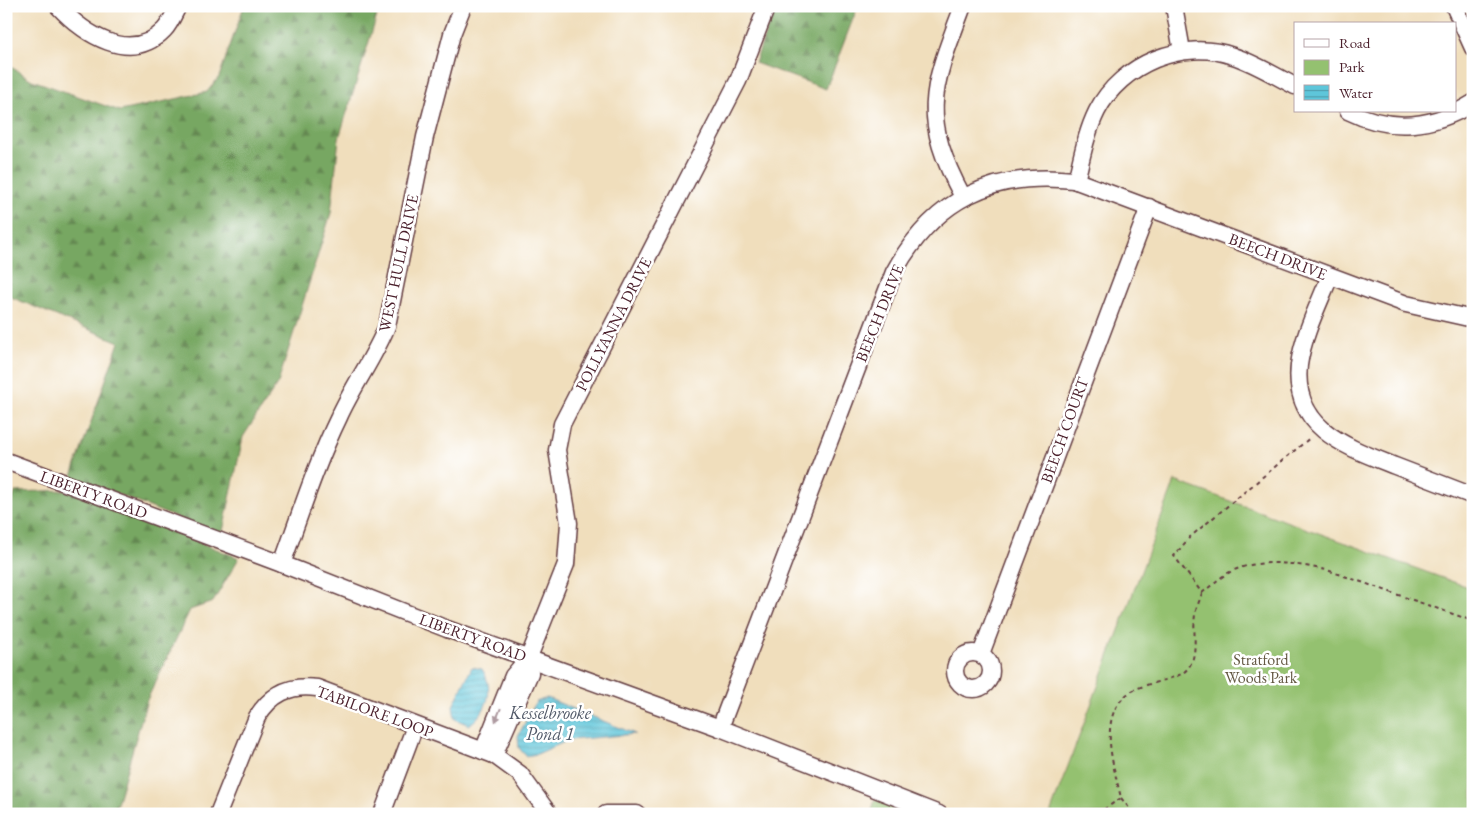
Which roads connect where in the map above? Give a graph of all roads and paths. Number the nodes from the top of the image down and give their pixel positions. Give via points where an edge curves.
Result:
1 (58, 6) edge
2 (178, 6) edge
3 (463, 6) edge
4 (767, 6) edge
5 (963, 6) edge
6 (1174, 6) edge
7 (1454, 6) edge
8 (1473, 48) edge
9 (1182, 51) junction
10 (1294, 86) edge
11 (1473, 103) edge
12 (1456, 111) edge
13 (1351, 112) edge
14 (1455, 112) edge
15 (1076, 181) junction
16 (963, 197) junction
17 (1149, 207) junction
18 (1330, 276) junction
19 (1473, 319) edge
20 (1311, 437) dead end
21 (6, 461) edge
22 (1473, 496) edge
23 (282, 564) junction
24 (1202, 593) junction
25 (1473, 621) edge
26 (981, 654) dead end
27 (529, 657) junction
28 (415, 726) junction
29 (720, 728) junction
30 (489, 753) junction
31 (1121, 798) junction
32 (218, 814) edge
33 (382, 814) edge
34 (550, 814) edge
35 (606, 814) edge
36 (638, 814) edge
37 (939, 814) edge
38 (1097, 814) edge
39 (1134, 814) edge

1 - 2 street via 87,33 111,43 132,45 156,36 166,28
3 - 23 street, WEST HULL DRIVE via 452,34 425,137 388,326 338,417
4 - 27 street, POLLYANNA DRIVE via 738,81 560,431 557,450 569,524 568,555
5 - 16 street via 940,70 934,110 940,149
6 - 9 street
7 - 8 street
9 - 10 street via 1210,50 1234,56
9 - 15 street via 1132,71 1106,97 1089,129
11 - 12 street
13 - 14 street via 1376,122 1406,125 1432,123
15 - 16 street, BEECH DRIVE via 1021,178 1000,182
15 - 17 street, BEECH DRIVE
16 - 29 street, BEECH DRIVE via 930,221 894,272
17 - 18 street, BEECH DRIVE
17 - 26 street, BEECH COURT
18 - 19 street, BEECH DRIVE via 1406,304
18 - 22 street via 1302,352 1300,383 1310,413 1319,427 1341,444
20 - 24 path via 1190,538 1174,556
21 - 23 street, LIBERTY ROAD
23 - 27 street, LIBERTY ROAD via 447,629
24 - 25 path via 1230,572 1246,567 1279,563 1302,565 1327,570
24 - 31 path via 1195,614 1193,658 1183,673 1128,693 1111,721 1112,761
27 - 29 street, LIBERTY ROAD
27 - 30 street, POLLYANNA DRIVE via 530,673
28 - 30 street, TABILORE LOOP
28 - 32 street, TABILORE LOOP via 317,688 293,688 280,692 270,699 257,717
28 - 33 street
29 - 37 street, LIBERTY ROAD
30 - 34 street, TABILORE LOOP via 520,774
31 - 38 path
31 - 39 path
35 - 36 street

